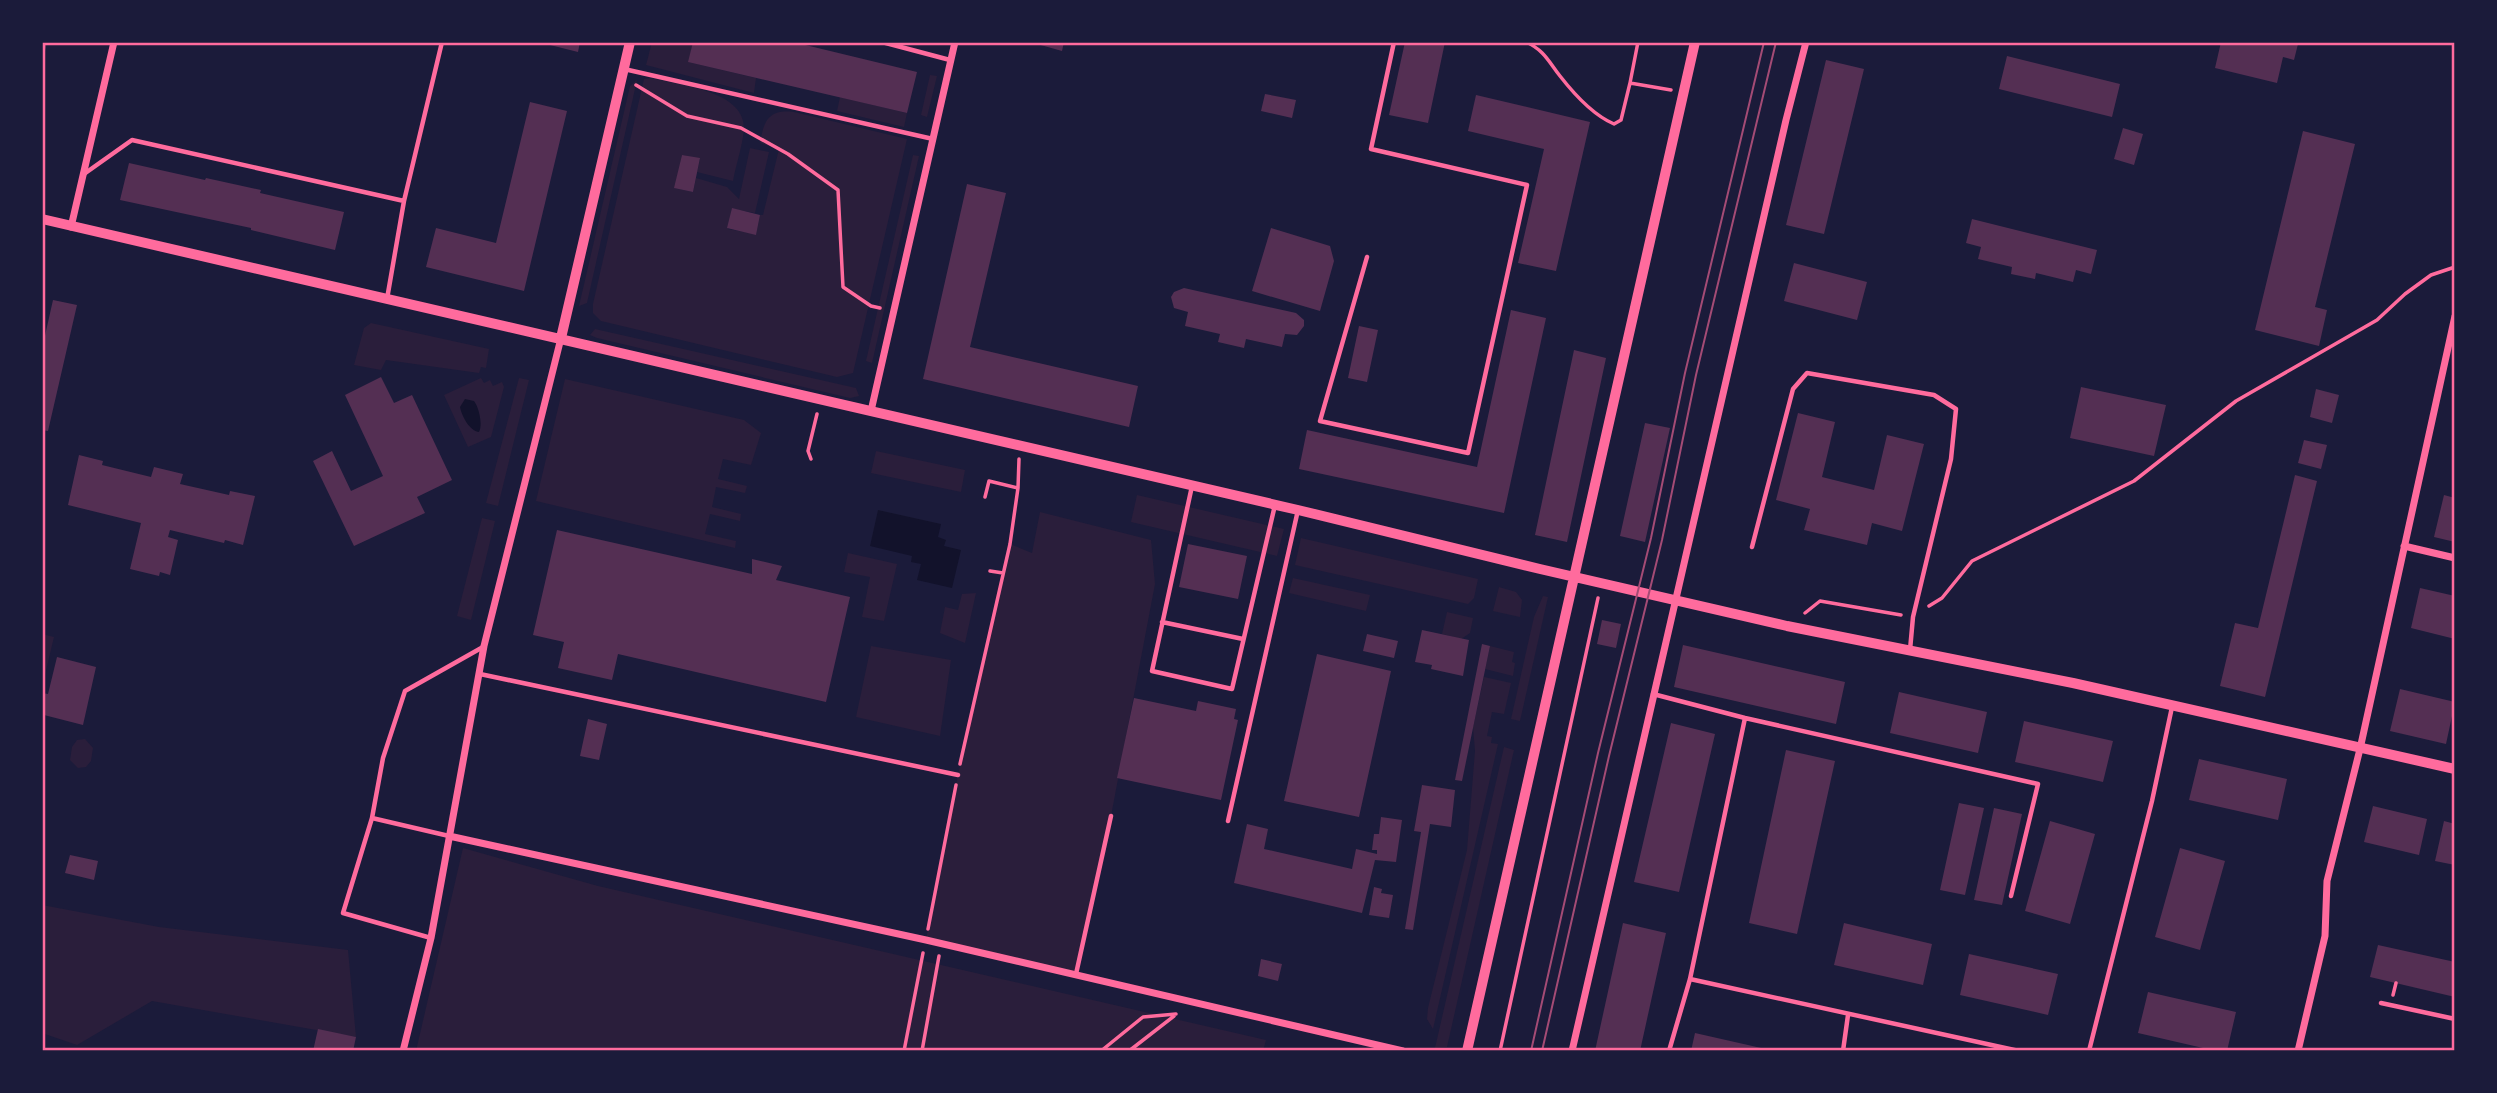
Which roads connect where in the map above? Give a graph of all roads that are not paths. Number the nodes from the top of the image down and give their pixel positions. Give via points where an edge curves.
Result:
1 (114, 42) edge
2 (442, 42) edge
3 (630, 42) edge
4 (882, 42) edge
5 (955, 42) edge
6 (1394, 42) edge
7 (1695, 42) edge
8 (1806, 42) edge
9 (951, 60) junction
10 (623, 73) junction
11 (933, 139) junction
12 (84, 174) junction
13 (404, 201) junction
14 (42, 219) edge
15 (71, 227) junction
16 (1367, 257) dead end
17 (387, 299) junction
18 (2455, 316) edge
19 (561, 338) junction
20 (871, 411) junction
21 (1192, 485) junction
22 (1275, 505) junction
23 (1298, 510) junction
24 (2404, 546) junction
25 (1752, 547) dead end
26 (2455, 558) edge
27 (1576, 578) junction
28 (1676, 598) junction
29 (1162, 622) junction
30 (1244, 639) junction
31 (484, 646) junction
32 (1910, 651) junction
33 (480, 674) junction
34 (1654, 694) junction
35 (2172, 707) junction
36 (1745, 718) junction
37 (2360, 749) junction
38 (2455, 769) edge
39 (958, 775) road end
40 (1111, 816) dead end
41 (372, 818) junction
42 (1228, 821) dead end
43 (449, 836) junction
44 (2011, 896) dead end
45 (430, 938) junction
46 (1076, 974) junction
47 (1690, 979) junction
48 (2381, 1003) dead end
49 (1848, 1015) junction
50 (2455, 1019) edge
51 (403, 1051) edge
52 (1403, 1051) edge
53 (1467, 1051) edge
54 (1572, 1051) edge
55 (1670, 1051) edge
56 (1843, 1051) edge
57 (2019, 1051) edge
58 (2089, 1051) edge
59 (2298, 1051) edge

1 - 12 street
2 - 13 lane
3 - 10 street
4 - 9 lane
5 - 9 street
6 - 16 lane via 1371,149 1527,185 1468,453 1320,421
7 - 27 street
8 - 28 street
9 - 11 street
10 - 11 lane
10 - 19 street
11 - 20 street
12 - 13 lane via 132,140
12 - 15 street
13 - 17 lane
14 - 15 street
15 - 17 street
17 - 19 street
18 - 24 street
19 - 20 street
19 - 31 street
20 - 21 street
21 - 22 street
21 - 29 lane
22 - 23 street
22 - 30 lane
23 - 27 street
23 - 42 lane
24 - 26 street
24 - 37 street
25 - 32 lane via 1793,389 1807,373 1934,395 1956,409 1953,447 1913,617
27 - 28 street
27 - 53 street
28 - 32 street
28 - 34 street
29 - 30 lane
29 - 30 lane via 1152,671 1232,689
31 - 33 street
31 - 41 lane via 405,691 383,758
32 - 35 street
33 - 39 lane
33 - 43 street
34 - 36 lane
34 - 54 street
35 - 37 street
35 - 58 lane
36 - 44 lane via 2038,784
36 - 47 lane
37 - 38 street
37 - 59 street via 2327,881 2325,936
40 - 46 lane
41 - 43 lane
41 - 45 lane via 343,913
43 - 45 street
43 - 46 street
45 - 51 street
46 - 52 street
47 - 49 lane
47 - 55 lane
48 - 50 lane
49 - 56 lane
49 - 57 lane

